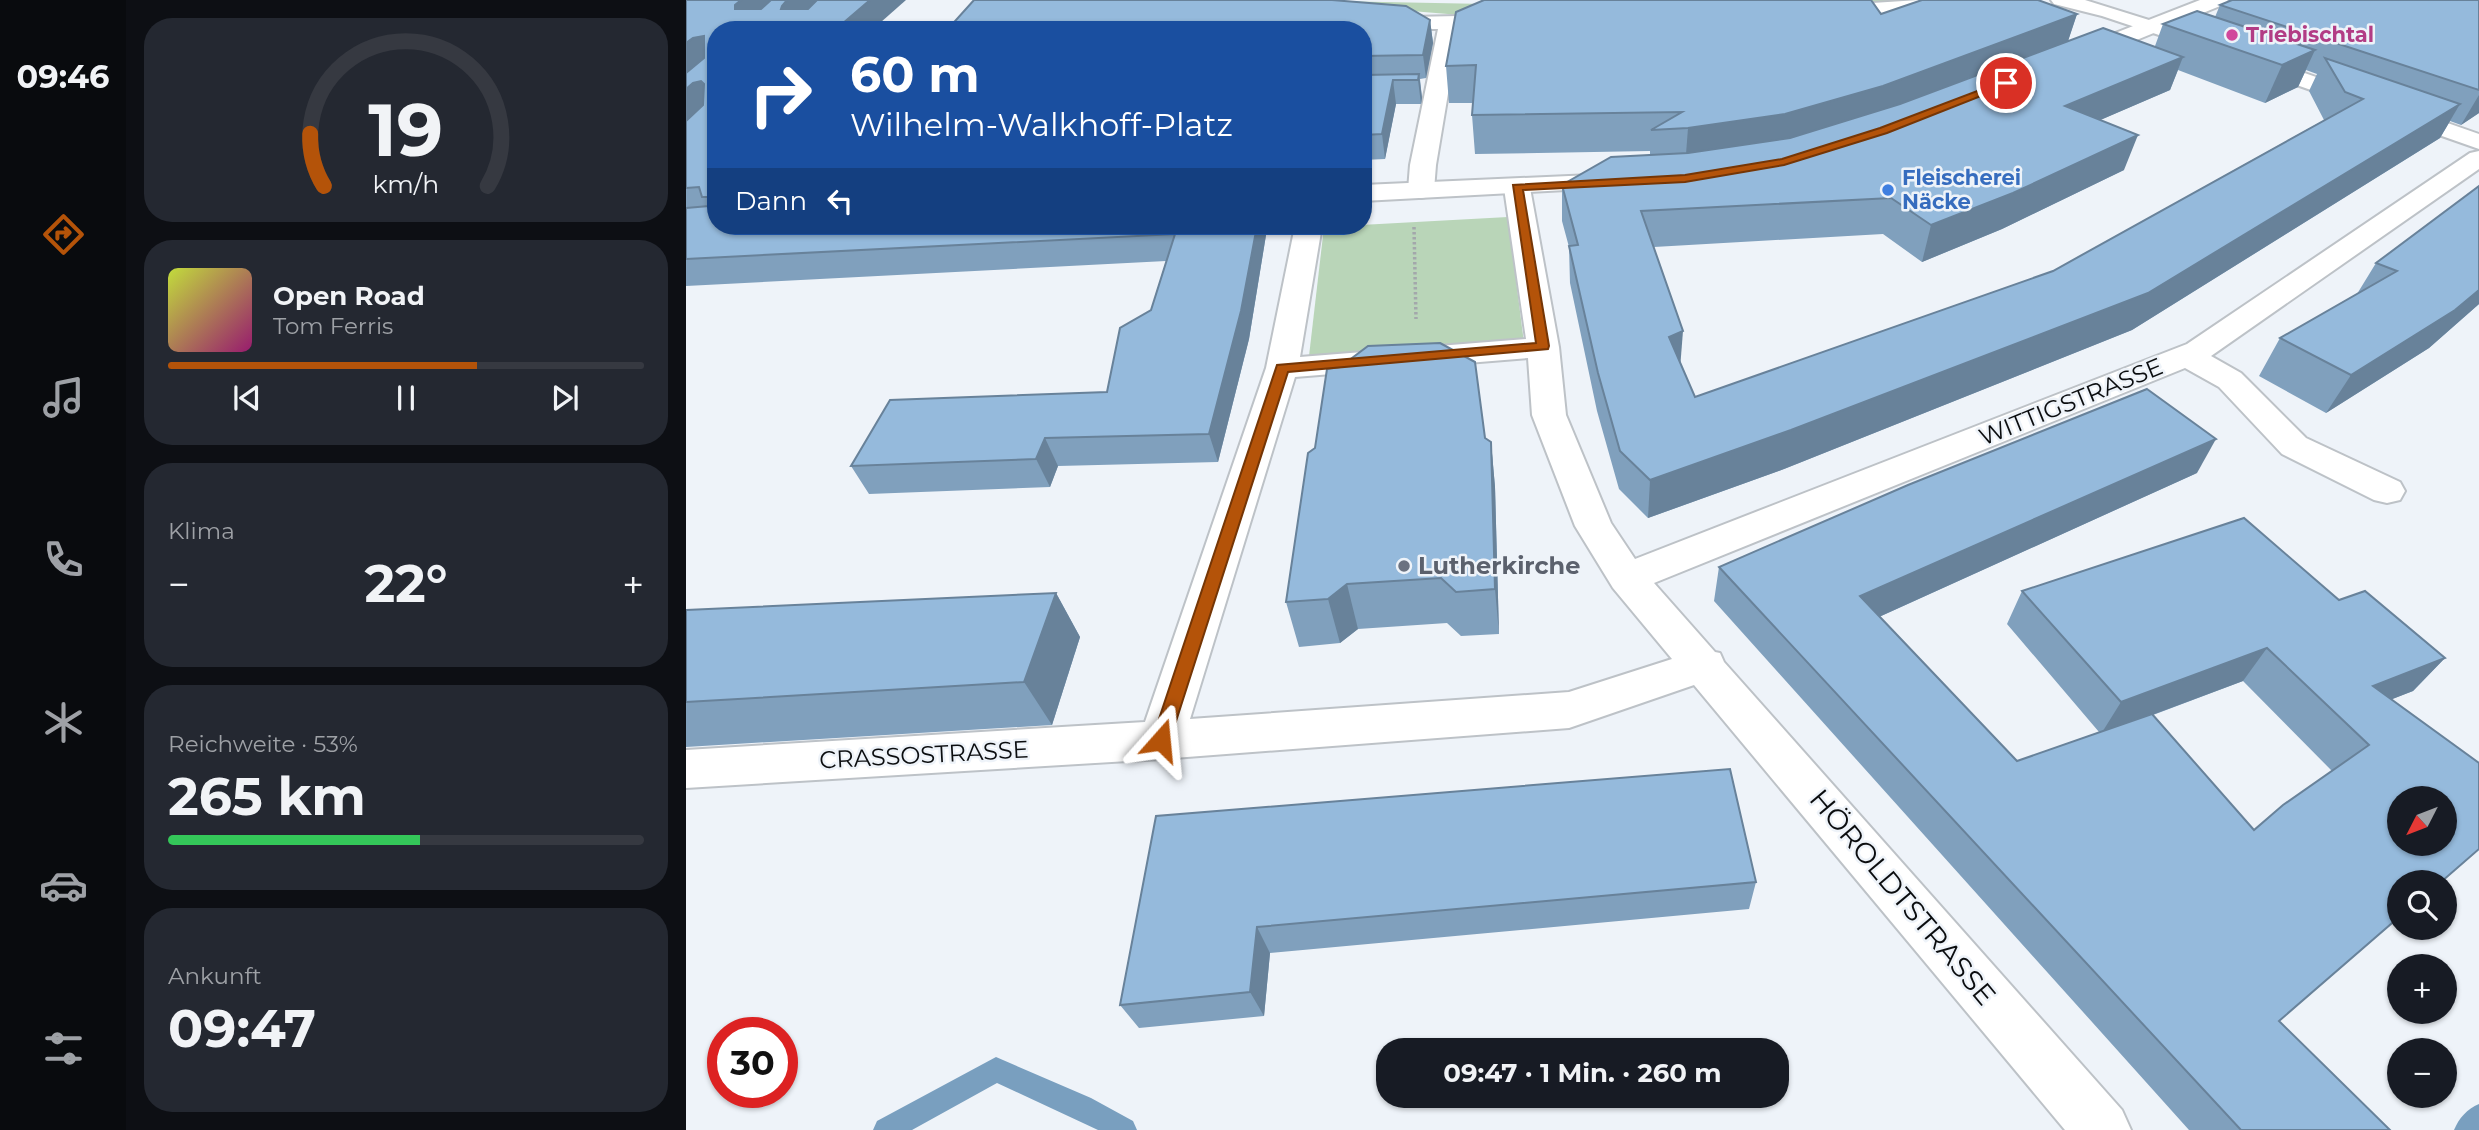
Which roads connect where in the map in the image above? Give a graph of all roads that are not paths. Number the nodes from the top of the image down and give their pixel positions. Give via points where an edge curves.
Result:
1 (2012, 0) edge
2 (2061, 0) edge
3 (2218, 0) edge
4 (1802, 12) edge
5 (1356, 18) edge
6 (1532, 20) edge
7 (1450, 22) junction
8 (2153, 26) junction
9 (2208, 46) edge
10 (2234, 55) edge
11 (2050, 66) edge
12 (1437, 88) junction
13 (1413, 89) edge
14 (2479, 142) edge
15 (2479, 158) edge
16 (1633, 181) edge
17 (1517, 188) junction
18 (1421, 190) junction
19 (1372, 193) edge
20 (1306, 235) edge
21 (1543, 346) junction
22 (2187, 356) junction
23 (1282, 368) junction
24 (2387, 491) dead end
25 (1627, 578) junction
26 (1705, 665) junction
27 (1161, 740) junction
28 (686, 769) edge
29 (2102, 1130) edge

1 - 4 street
2 - 8 street
3 - 8 street
5 - 7 street
6 - 7 street
7 - 12 street
8 - 9 street
8 - 11 street
10 - 14 street
12 - 13 street
12 - 18 street
15 - 22 street, WITTIGSTRASSE
16 - 17 street
17 - 18 street
17 - 21 street, HÖROLDTSTRASSE
18 - 19 street
20 - 23 street
21 - 23 street
21 - 25 street, HÖROLDTSTRASSE via 1549,415 1594,526
22 - 24 street via 2230,380 2294,446
22 - 25 street, WITTIGSTRASSE
23 - 27 street
25 - 26 street, HÖROLDTSTRASSE
26 - 27 street, CRASSOSTRASSE via 1569,710
26 - 29 street, HÖROLDTSTRASSE
27 - 28 street, CRASSOSTRASSE

